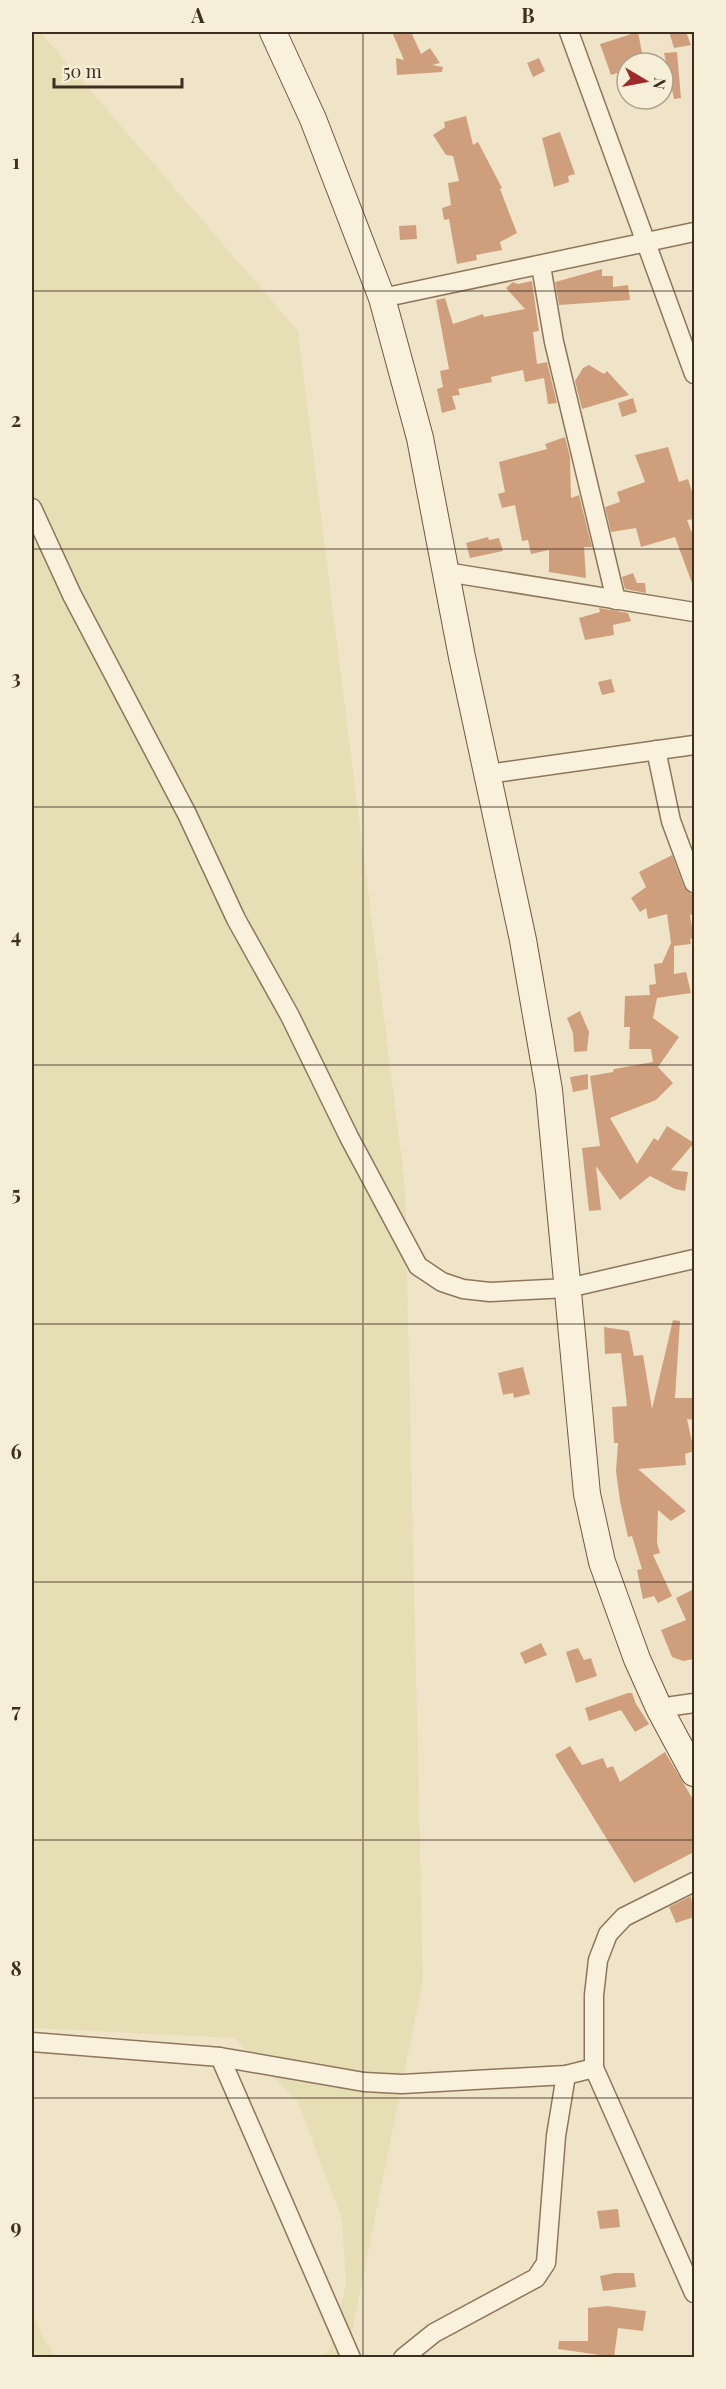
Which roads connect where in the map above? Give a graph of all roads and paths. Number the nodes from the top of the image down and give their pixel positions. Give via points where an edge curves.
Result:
1 (273, 32) edge
2 (569, 32) edge
3 (694, 232) edge
4 (647, 243) junction
5 (541, 266) junction
6 (382, 298) junction
7 (694, 374) edge
8 (32, 508) edge
9 (446, 572) junction
10 (616, 600) junction
11 (694, 612) edge
12 (694, 745) edge
13 (656, 750) junction
14 (488, 774) junction
15 (694, 883) edge
16 (694, 1259) edge
17 (568, 1288) junction
18 (694, 1703) edge
19 (659, 1708) junction
20 (694, 1773) edge
21 (694, 1882) edge
22 (32, 2042) edge
23 (219, 2057) junction
24 (594, 2068) junction
25 (566, 2075) junction
26 (688, 2260) edge
27 (694, 2293) edge
28 (351, 2358) edge
29 (403, 2358) edge

1 - 6 main road via 314,119
2 - 4 street
3 - 4 street
4 - 5 street
4 - 7 street
5 - 6 street
5 - 10 street via 554,342
6 - 9 main road via 420,438
8 - 17 street via 236,919 418,1266 442,1282 463,1289 490,1292
9 - 10 street
9 - 14 main road
10 - 11 street
12 - 13 street
13 - 14 street
13 - 15 street via 671,821
14 - 17 main road via 549,1090
16 - 17 street
17 - 19 main road via 587,1494 602,1562
18 - 19 street
19 - 20 main road
21 - 24 street via 624,1917 608,1934 598,1960 594,1995
22 - 23 street
23 - 25 street via 364,2082 402,2084
23 - 28 street
24 - 25 street
24 - 26 street
25 - 29 street via 556,2136 546,2263 536,2278 434,2333
26 - 27 street

